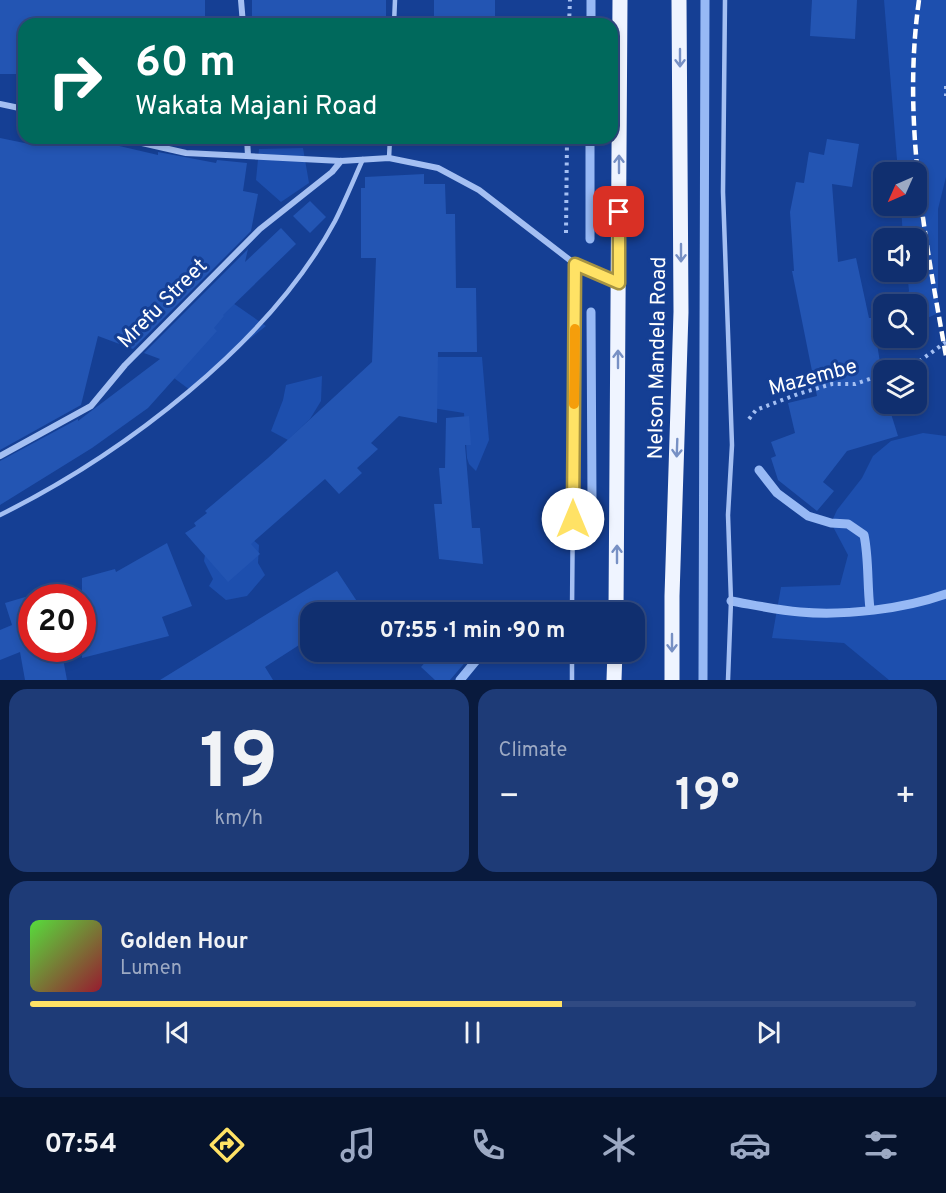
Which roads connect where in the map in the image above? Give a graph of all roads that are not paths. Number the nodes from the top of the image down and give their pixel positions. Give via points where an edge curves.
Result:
1 (242, 0) edge
2 (395, 0) edge
3 (620, 0) edge
4 (679, 0) edge
5 (724, 0) edge
6 (243, 18) edge
7 (394, 18) edge
8 (0, 104) edge
9 (18, 108) edge
10 (146, 144) edge
11 (247, 144) edge
12 (390, 144) edge
13 (248, 156) junction
14 (389, 158) junction
15 (363, 159) junction
16 (341, 161) junction
17 (575, 264) junction
18 (619, 283) junction
19 (0, 456) edge
20 (0, 515) edge
21 (572, 602) edge
22 (616, 602) edge
23 (572, 662) edge
24 (615, 662) edge
25 (572, 680) edge
26 (614, 680) edge
27 (672, 680) edge
28 (728, 680) edge

1 - 6 street
2 - 7 lane
18 -> 3 main road, Nelson Mandela Road
4 -> 27 main road, Nelson Mandela Road via 681,312
5 - 28 lane via 723,192 732,445
8 - 9 street
10 - 13 street via 186,153
11 - 13 street
12 - 14 lane
13 - 16 street
14 - 15 street
14 - 17 street via 438,168 479,190
15 - 16 street
15 - 20 lane via 334,222 300,275 253,332 179,400 120,445
16 - 19 street, Mrefu Street via 260,229 125,365 91,406
17 - 18 street
17 - 21 lane
22 -> 18 main road, Nelson Mandela Road
23 - 25 lane
24 - 26 main road

